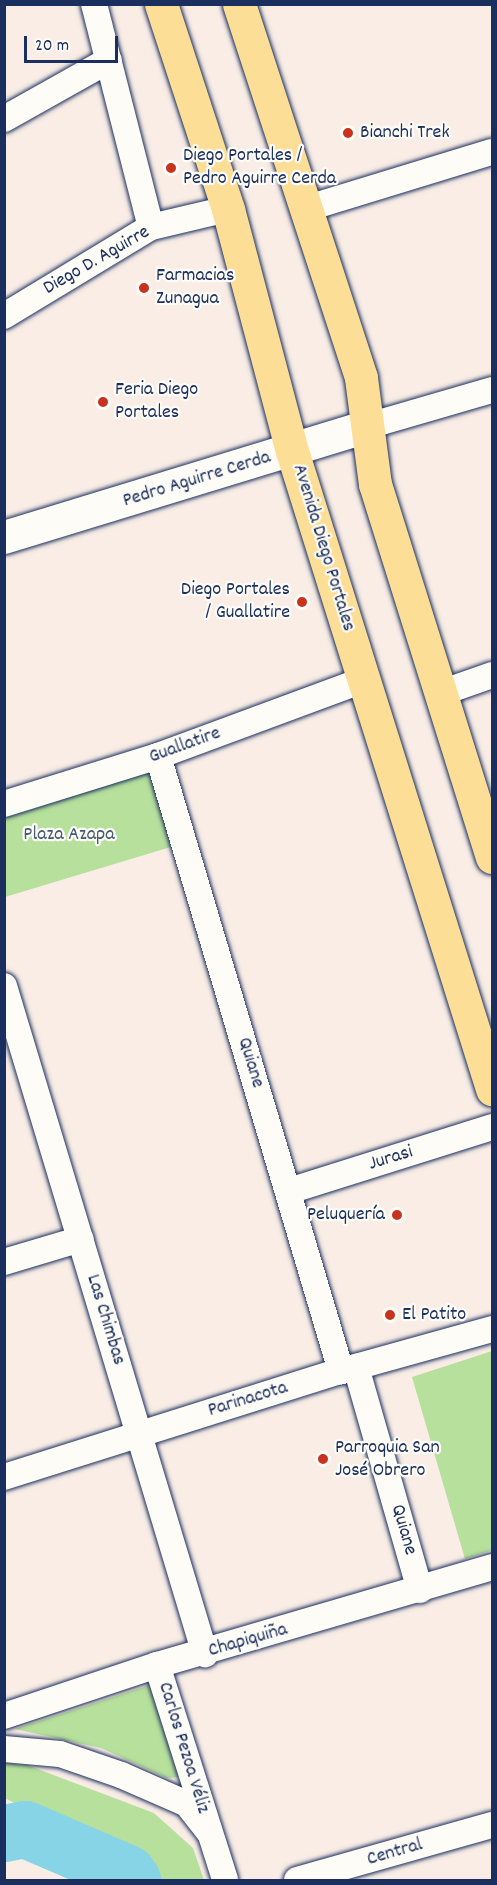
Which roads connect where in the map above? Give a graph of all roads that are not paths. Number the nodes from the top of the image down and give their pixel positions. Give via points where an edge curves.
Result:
1 (94, 4) edge
2 (161, 4) edge
3 (239, 4) edge
4 (109, 60) junction
5 (4, 119) edge
6 (492, 152) edge
7 (228, 209) junction
8 (304, 209) junction
9 (151, 227) junction
10 (4, 316) edge
11 (492, 390) edge
12 (368, 426) junction
13 (292, 451) junction
14 (4, 537) edge
15 (492, 675) edge
16 (364, 680) junction
17 (441, 693) junction
18 (158, 756) junction
19 (4, 804) edge
20 (492, 858) edge
21 (4, 986) edge
22 (11, 1033) edge
23 (492, 1089) edge
24 (492, 1127) edge
25 (289, 1191) junction
26 (81, 1239) junction
27 (4, 1262) edge
28 (492, 1329) edge
29 (349, 1369) junction
30 (139, 1434) junction
31 (4, 1477) edge
32 (492, 1567) edge
33 (420, 1590) junction
34 (205, 1654) junction
35 (157, 1665) junction
36 (4, 1716) edge
37 (4, 1749) edge
38 (492, 1825) edge
39 (209, 1832) junction
40 (225, 1881) edge
41 (297, 1881) edge

1 - 4 street
2 - 7 main road, Avenida Diego Portales
3 - 8 main road
4 - 5 street
4 - 9 street
6 - 8 street
7 - 9 street, Diego D. Aguirre
7 - 13 main road, Avenida Diego Portales
8 - 12 main road via 361,378
9 - 10 street, Diego D. Aguirre
11 - 12 street, Pedro Aguirre Cerda
12 - 13 main road, Pedro Aguirre Cerda
12 - 17 main road via 375,484
13 - 14 main road, Pedro Aguirre Cerda
13 - 16 main road, Avenida Diego Portales
15 - 17 street
16 - 18 street, Guallatire
16 - 23 main road, Avenida Diego Portales
17 - 20 main road
18 - 19 street, Guallatire
18 - 25 street, Quiane
21 - 22 street, Las Chimbas
22 - 26 street, Las Chimbas
24 - 25 street, Jurasi
25 - 29 street, Quiane
26 - 27 street
26 - 30 street, Las Chimbas
28 - 29 street, Parinacota
29 - 30 street, Parinacota
29 - 33 street, Quiane
30 - 31 street, Parinacota
30 - 34 street, Las Chimbas
32 - 33 street, Chapiquiña
33 - 34 street, Chapiquiña
34 - 35 street, Chapiquiña
35 - 36 street, Chapiquiña
35 - 39 street, Carlos Pezoa Véliz
37 - 39 street, Carlos Pezoa Véliz via 60,1754 121,1775 187,1804
38 - 41 street, Central
39 - 40 street, Carlos Pezoa Véliz

